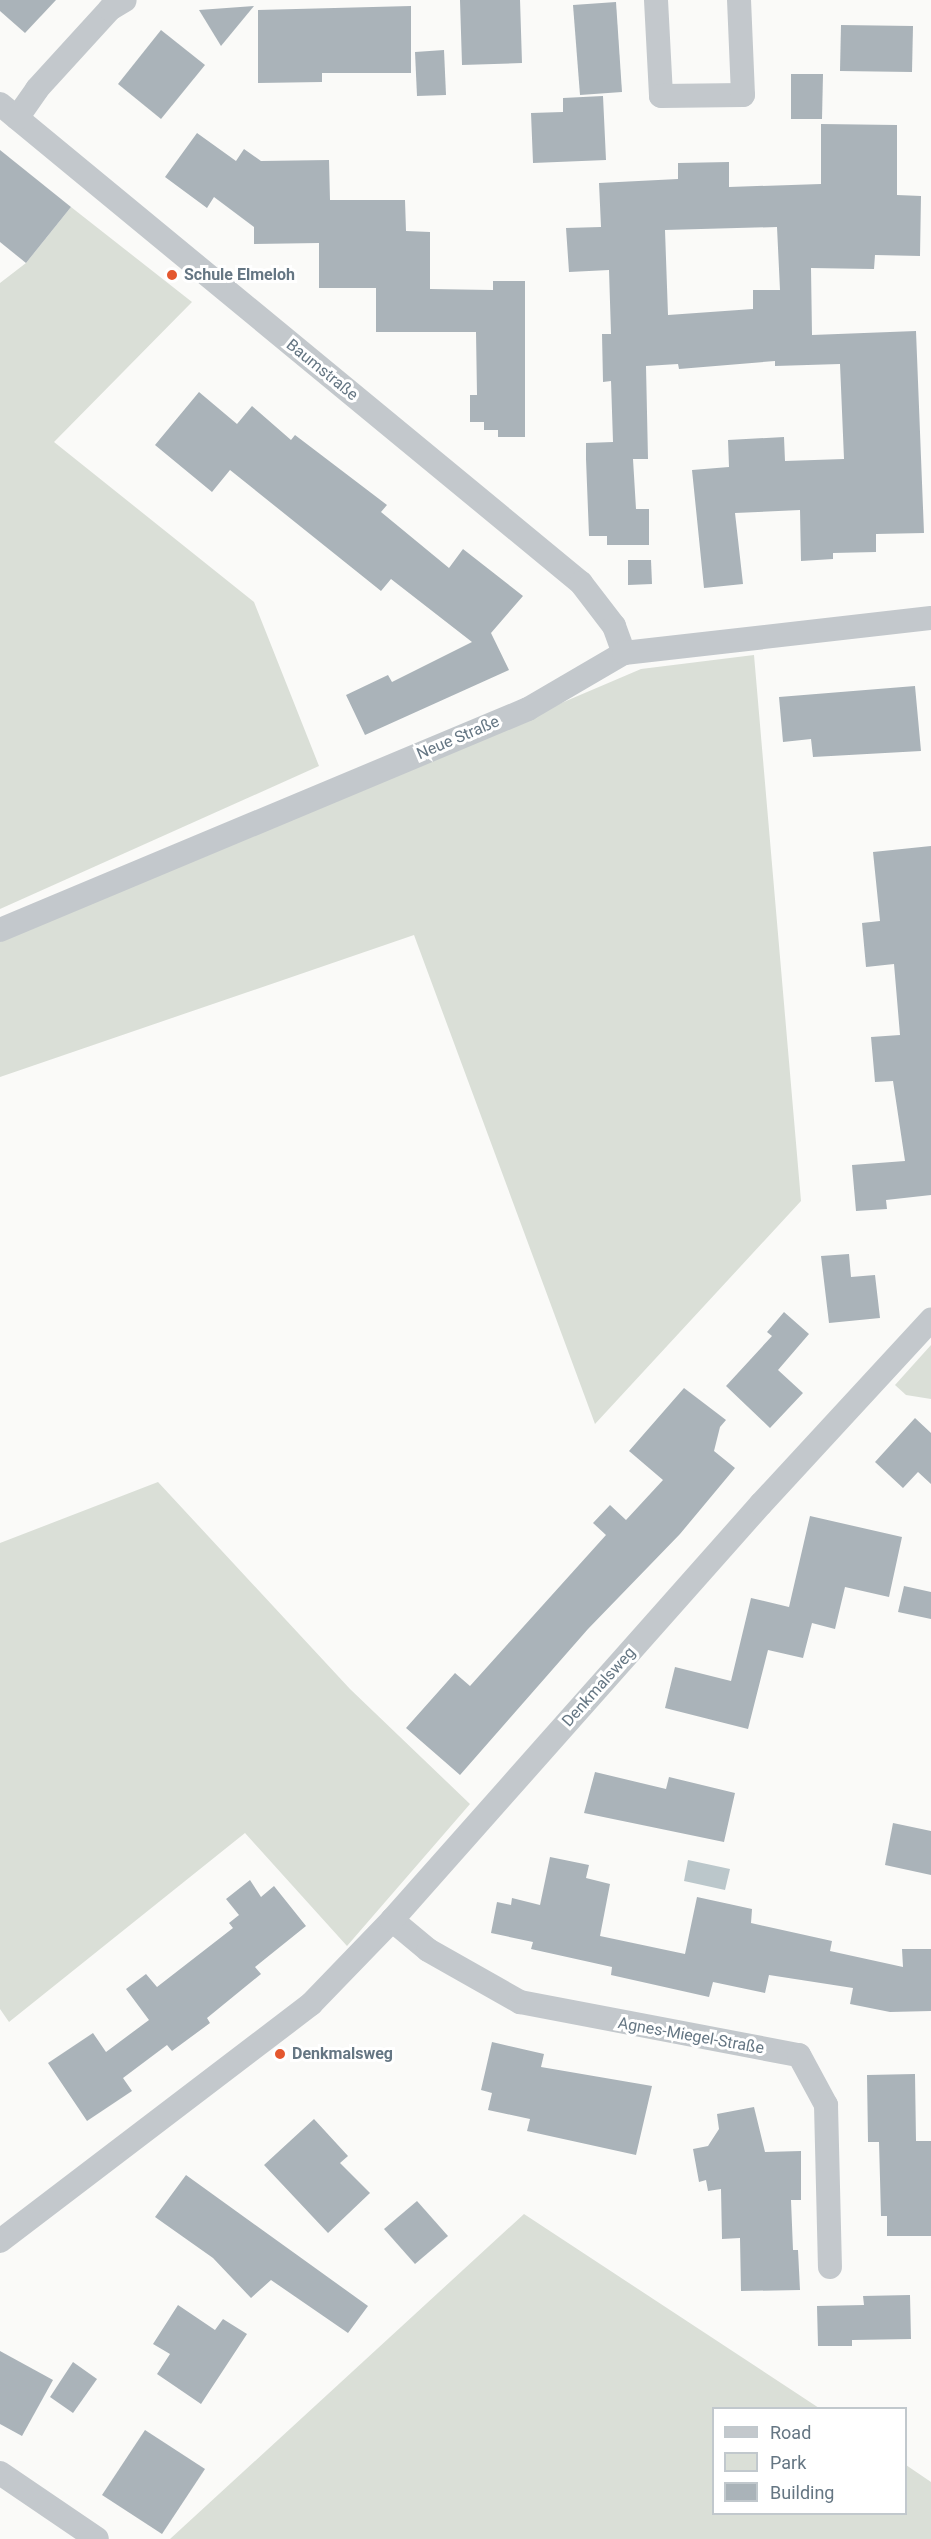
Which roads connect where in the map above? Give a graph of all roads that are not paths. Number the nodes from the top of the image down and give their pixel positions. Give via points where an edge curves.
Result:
1 (125, 0) edge
2 (656, 0) edge
3 (739, 0) edge
4 (8, 111) edge
5 (931, 618) edge
6 (624, 653) junction
7 (0, 930) edge
8 (931, 1320) edge
9 (392, 1920) junction
10 (0, 2241) edge
11 (830, 2267) dead end
12 (0, 2473) edge
13 (97, 2539) edge

1 - 4 street via 110,9 37,89
2 - 3 street via 661,96 743,95
4 - 6 street, Baumstraße via 581,583 614,626
5 - 6 street, Neue Straße
6 - 7 street, Neue Straße via 528,709
8 - 9 street, Denkmalsweg via 761,1504
9 - 10 street, Denkmalsweg via 311,2004 272,2038
9 - 11 street, Agnes-Miegel-Straße via 428,1950 520,2002 799,2055 826,2105
12 - 13 street

